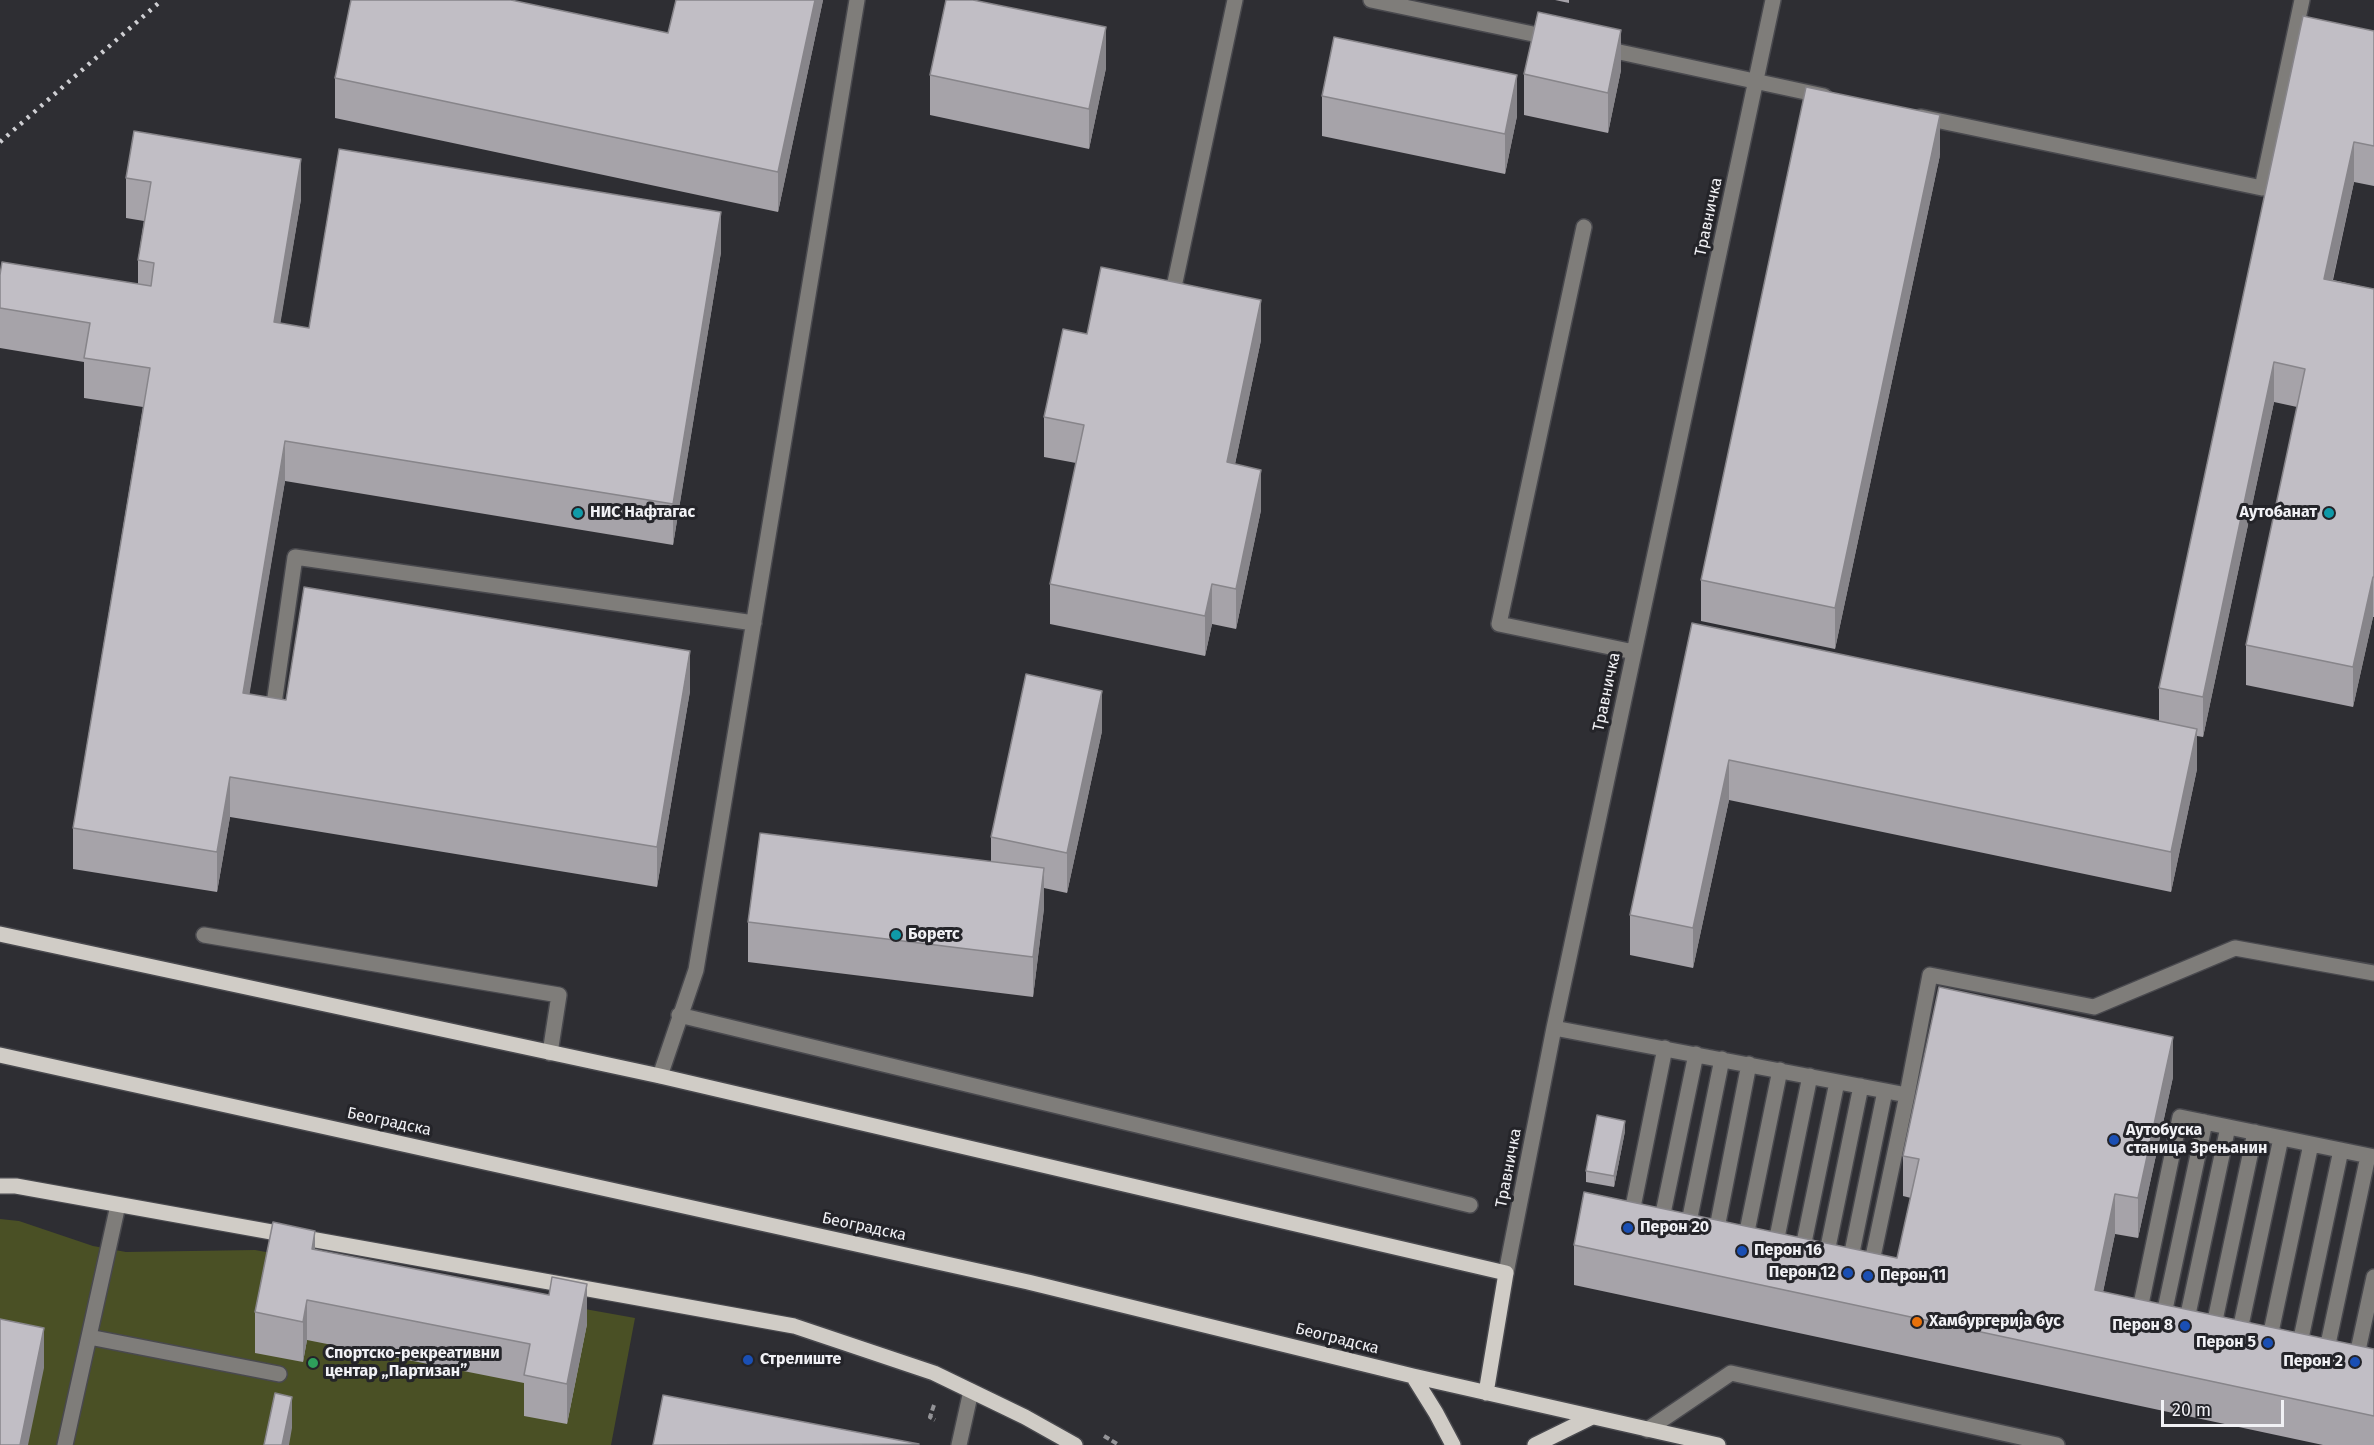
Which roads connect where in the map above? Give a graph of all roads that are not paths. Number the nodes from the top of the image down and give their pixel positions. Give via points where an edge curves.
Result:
1 (857, 0) edge
2 (1235, 0) edge
3 (1371, 0) edge
4 (1773, 0) edge
5 (2302, 0) edge
6 (1567, 41) edge
7 (1590, 46) edge
8 (1756, 81) junction
9 (1836, 99) edge
10 (1905, 113) edge
11 (1584, 227) dead end
12 (1170, 306) edge
13 (754, 623) junction
14 (1634, 652) junction
15 (273, 711) edge
16 (0, 934) edge
17 (204, 935) dead end
18 (2374, 973) edge
19 (679, 1015) junction
20 (1554, 1028) junction
21 (1665, 1048) junction
22 (550, 1053) junction
23 (1696, 1054) junction
24 (0, 1055) edge
25 (1722, 1059) junction
26 (1749, 1064) junction
27 (1780, 1070) junction
28 (660, 1076) junction
29 (1810, 1076) junction
30 (1837, 1082) junction
31 (1861, 1086) junction
32 (1885, 1091) junction
33 (1907, 1095) junction
34 (2205, 1122) junction
35 (2228, 1127) junction
36 (2255, 1132) junction
37 (2281, 1138) junction
38 (2311, 1144) junction
39 (2341, 1150) junction
40 (2371, 1156) edge
41 (0, 1186) edge
42 (118, 1205) junction
43 (1470, 1205) dead end
44 (1629, 1223) edge
45 (1659, 1229) edge
46 (1687, 1234) edge
47 (1714, 1240) edge
48 (1744, 1246) edge
49 (1774, 1252) edge
50 (1801, 1257) edge
51 (1825, 1263) edge
52 (1849, 1268) edge
53 (1870, 1272) edge
54 (1506, 1273) junction
55 (2374, 1277) edge
56 (2140, 1309) edge
57 (2164, 1314) edge
58 (2187, 1319) edge
59 (2214, 1324) edge
60 (2240, 1330) edge
61 (89, 1336) junction
62 (2270, 1337) edge
63 (2300, 1343) edge
64 (2327, 1349) edge
65 (2357, 1355) edge
66 (279, 1374) dead end
67 (1413, 1376) junction
68 (971, 1391) junction
69 (1486, 1393) junction
70 (1592, 1417) junction
71 (1647, 1430) junction
72 (64, 1445) edge
73 (959, 1445) edge
74 (1075, 1445) edge
75 (1453, 1445) edge
76 (1535, 1445) edge
77 (1718, 1445) edge
78 (2056, 1445) edge

1 - 13 street
2 - 12 street
3 - 6 street
4 - 8 street, Травничка
5 - 10 street via 2262,188
7 - 8 street
8 - 9 street
8 - 14 street, Травничка
11 - 14 street via 1499,624
13 - 15 street via 295,557
13 - 19 street via 696,970
14 - 20 street, Травничка
16 - 22 main road
17 - 22 street via 559,995
18 - 33 street via 2235,948 2094,1007 1930,975
19 - 28 street
19 - 43 street
20 - 21 street
20 - 54 street, Травничка
21 - 23 street
21 - 44 street
22 - 28 main road
23 - 25 street
23 - 45 street
24 - 67 main road, Београдска via 1028,1282
25 - 26 street
25 - 46 street
26 - 27 street
26 - 47 street
27 - 29 street
27 - 48 street
28 - 54 main road
29 - 30 street
29 - 49 street
30 - 31 street
30 - 50 street
31 - 32 street
31 - 51 street
32 - 33 street
32 - 52 street
33 - 53 street
34 - 35 street
34 - 56 street via 2180,1117
34 - 57 street
35 - 36 street
35 - 58 street
36 - 37 street
36 - 59 street
37 - 38 street
37 - 60 street
38 - 39 street
38 - 62 street
39 - 40 street
39 - 63 street
40 - 64 street
41 - 42 main road
42 - 61 street
42 - 68 main road via 794,1326 934,1373
54 - 69 main road, Травничка
55 - 65 street
61 - 66 street
61 - 72 street
67 - 69 main road, Београдска
67 - 75 main road
68 - 73 street
68 - 74 main road
69 - 70 main road, Београдска
70 - 71 main road, Београдска
70 - 76 main road
71 - 77 main road, Београдска
71 - 78 street via 1731,1373

